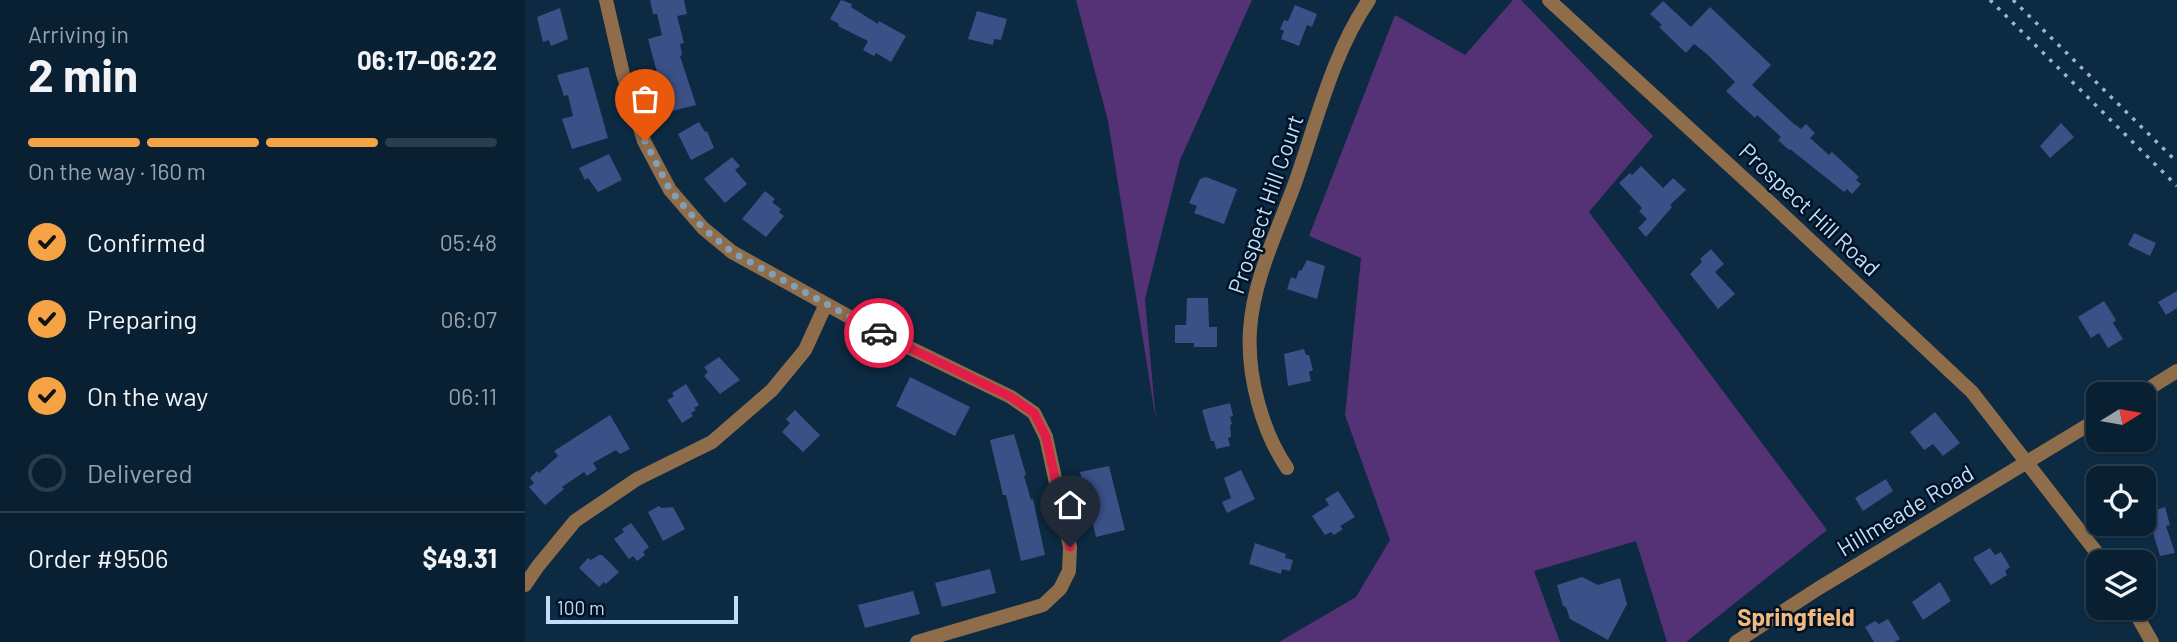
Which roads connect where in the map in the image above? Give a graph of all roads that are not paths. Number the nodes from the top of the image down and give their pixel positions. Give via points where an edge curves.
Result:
1 (607, 0) edge
2 (1369, 0) edge
3 (1549, 0) edge
4 (826, 304) junction
5 (2177, 371) edge
6 (2156, 384) edge
7 (2086, 426) edge
8 (2027, 463) junction
9 (1287, 468) dead end
10 (2095, 550) edge
11 (525, 585) edge
12 (2139, 620) edge
13 (917, 642) edge
14 (1736, 642) edge
15 (2152, 642) edge

1 - 4 street via 623,74 645,141 670,190 703,228 732,252
2 - 9 street, Prospect Hill Court via 1341,51 1262,272 1252,313 1253,376 1275,450
3 - 8 street, Prospect Hill Road via 1941,361 1972,392
4 - 11 street via 805,350 772,390 712,442 638,479 575,521
4 - 13 street via 1011,397 1034,413 1046,437 1070,547 1069,570 1060,589 1043,605
5 - 6 street
7 - 8 street, Hillmeade Road
8 - 10 street, Prospect Hill Road
8 - 14 street, Hillmeade Road
12 - 15 street

